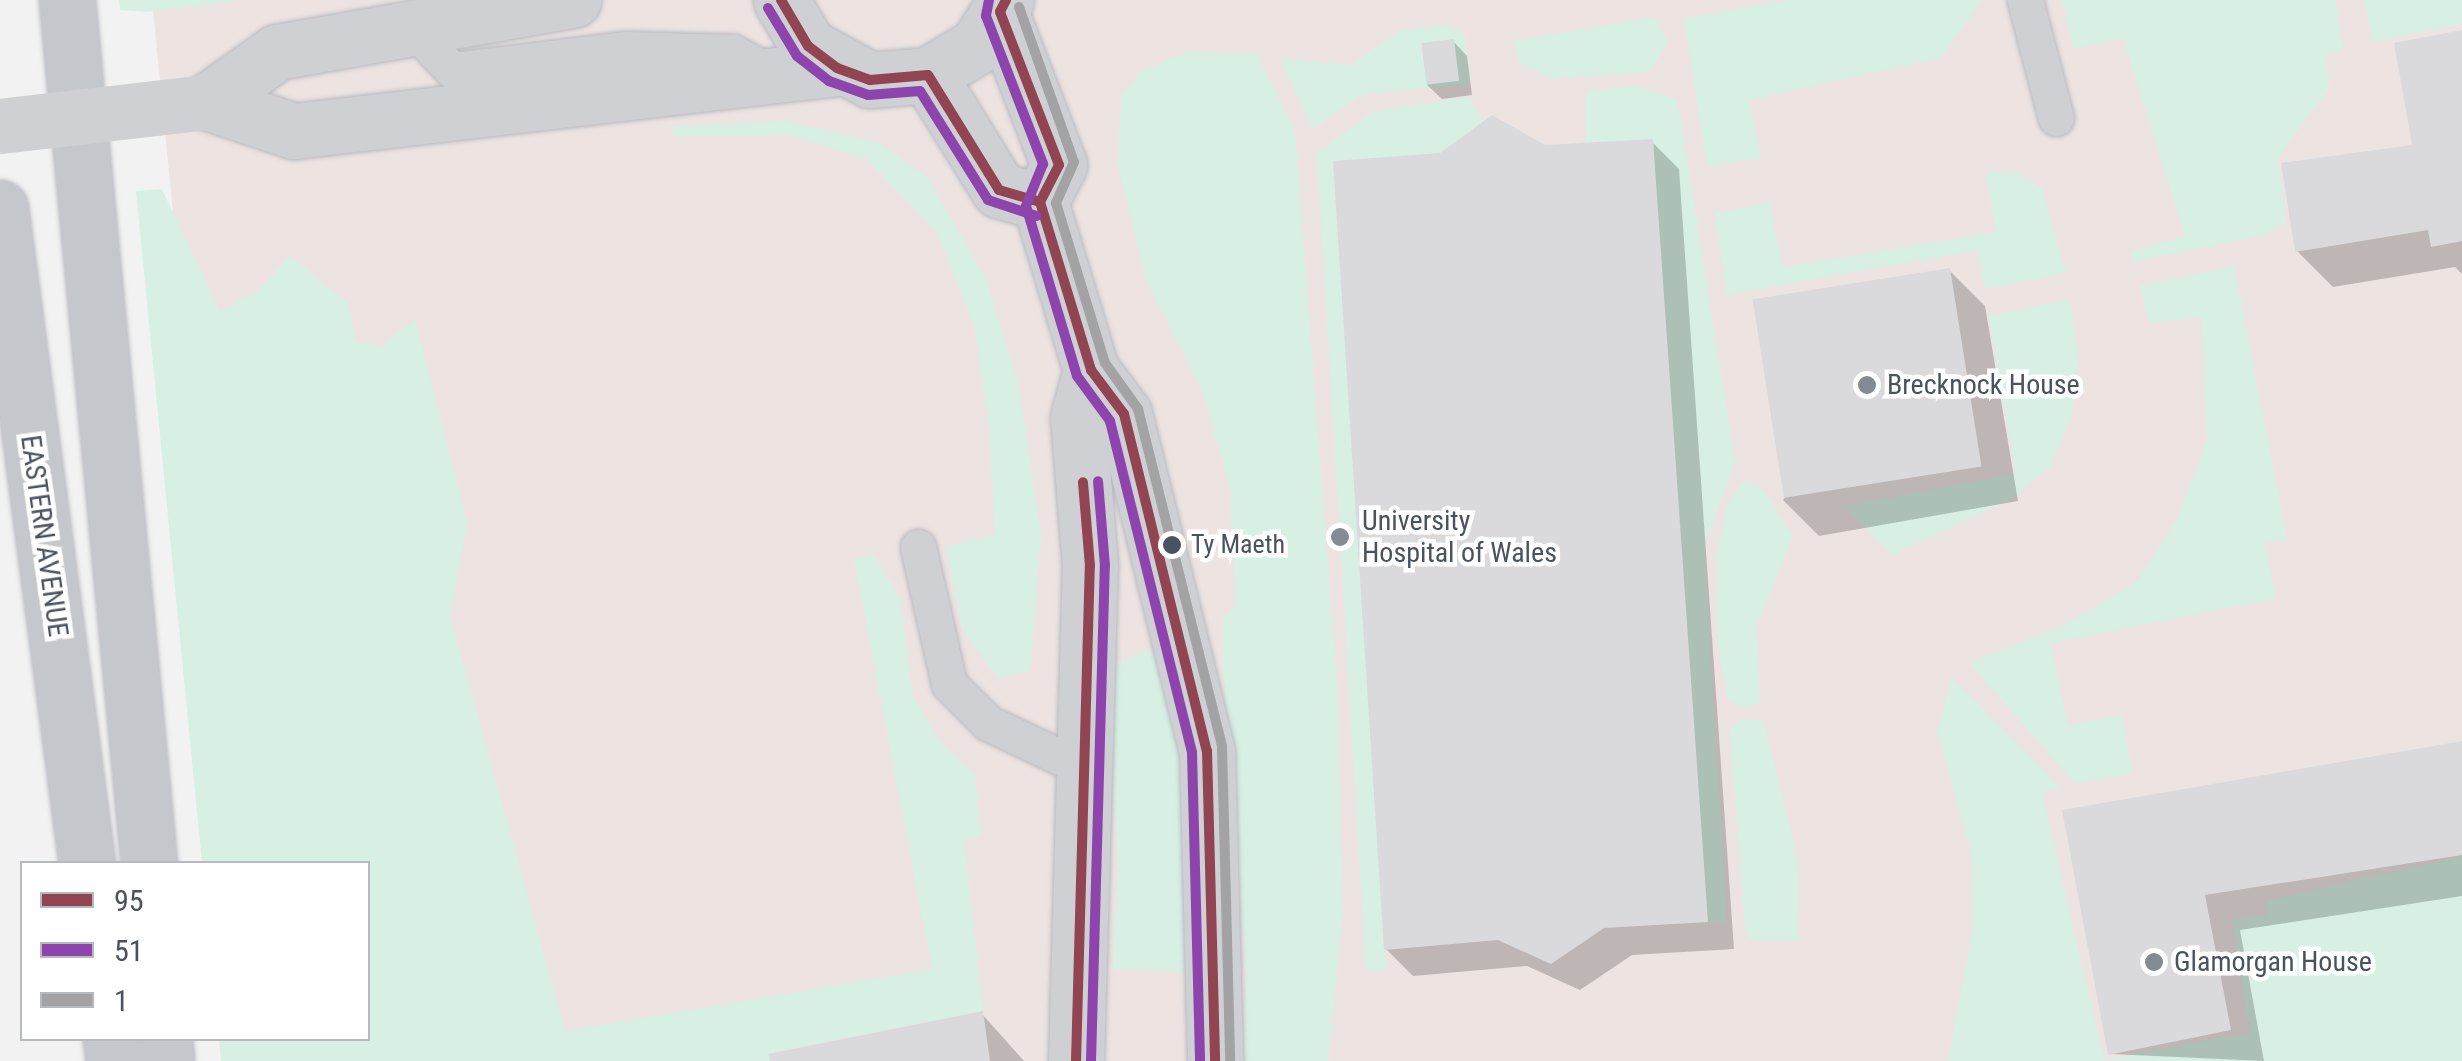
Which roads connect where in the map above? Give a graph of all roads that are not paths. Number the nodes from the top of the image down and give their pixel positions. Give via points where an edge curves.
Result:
1 (68, 0) edge
2 (573, 0) edge
3 (781, 0) edge
4 (2025, 0) edge
5 (1003, 6) edge
6 (415, 31) junction
7 (836, 68) junction
8 (768, 71) junction
9 (928, 75) junction
10 (206, 102) junction
11 (2056, 118) dead end
12 (0, 126) edge
13 (1040, 202) junction
14 (0, 208) edge
15 (1092, 370) junction
16 (918, 547) dead end
17 (1083, 768) junction
18 (88, 861) edge
19 (148, 861) edge
20 (1076, 1061) edge
21 (1215, 1061) edge

1 - 19 highway
2 - 6 street
3 - 7 street via 808,46
4 - 11 lane
5 - 9 street via 977,46
5 - 13 street via 1060,165
6 - 8 lane via 452,70 626,49 733,52
6 - 10 street via 277,52
7 - 8 street
7 - 9 street via 870,80
8 - 10 street via 294,130
9 - 13 street via 999,190
10 - 12 street, bridge
13 - 15 street
14 - 18 highway, EASTERN AVENUE
15 - 17 street via 1078,418 1090,566
15 - 21 street via 1124,414 1207,751
16 - 17 lane via 950,684 988,724
17 - 20 street

